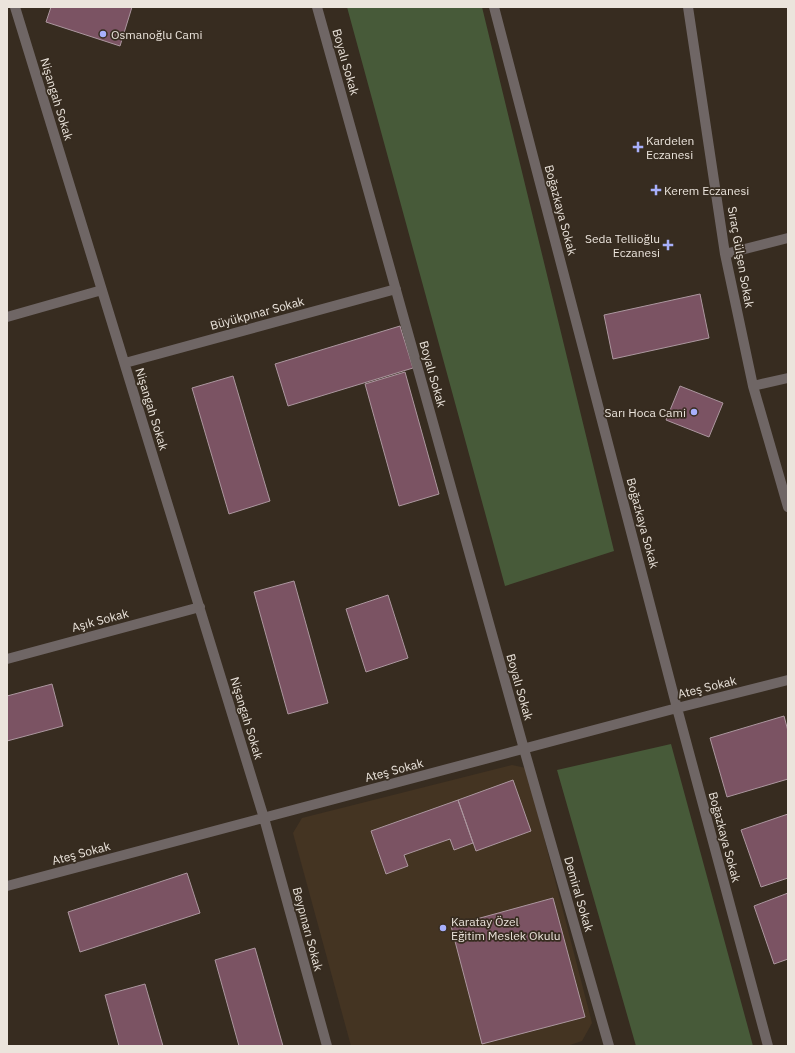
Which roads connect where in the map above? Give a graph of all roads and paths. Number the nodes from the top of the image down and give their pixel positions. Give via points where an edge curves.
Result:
1 (15, 7) edge
2 (317, 7) edge
3 (494, 7) edge
4 (688, 7) edge
5 (788, 238) edge
6 (725, 254) junction
7 (396, 289) junction
8 (102, 290) junction
9 (7, 317) edge
10 (125, 363) junction
11 (788, 378) edge
12 (753, 386) junction
13 (788, 507) edge
14 (200, 607) junction
15 (7, 659) edge
16 (788, 680) edge
17 (677, 708) junction
18 (524, 749) junction
19 (264, 818) junction
20 (7, 886) edge
21 (327, 1046) edge
22 (609, 1046) edge
23 (768, 1046) edge

1 - 8 street, Nişangah Sokak
2 - 7 street, Boyalı Sokak
3 - 17 street, Boğazkaya Sokak
4 - 6 street, Sıraç Gülşen Sokak
5 - 6 street
6 - 12 street, Sıraç Gülşen Sokak
7 - 10 street, Büyükpınar Sokak
7 - 18 street, Boyalı Sokak
8 - 9 street
8 - 10 street, Nişangah Sokak
10 - 14 street, Nişangah Sokak
11 - 12 street
12 - 13 street, Sıraç Gülşen Sokak
14 - 15 street, Aşık Sokak
14 - 19 street, Nişangah Sokak
16 - 17 street, Ateş Sokak
17 - 18 street, Ateş Sokak
17 - 23 street, Boğazkaya Sokak
18 - 19 street, Ateş Sokak
18 - 22 street, Demiral Sokak
19 - 20 street, Ateş Sokak
19 - 21 street, Beypınarı Sokak

